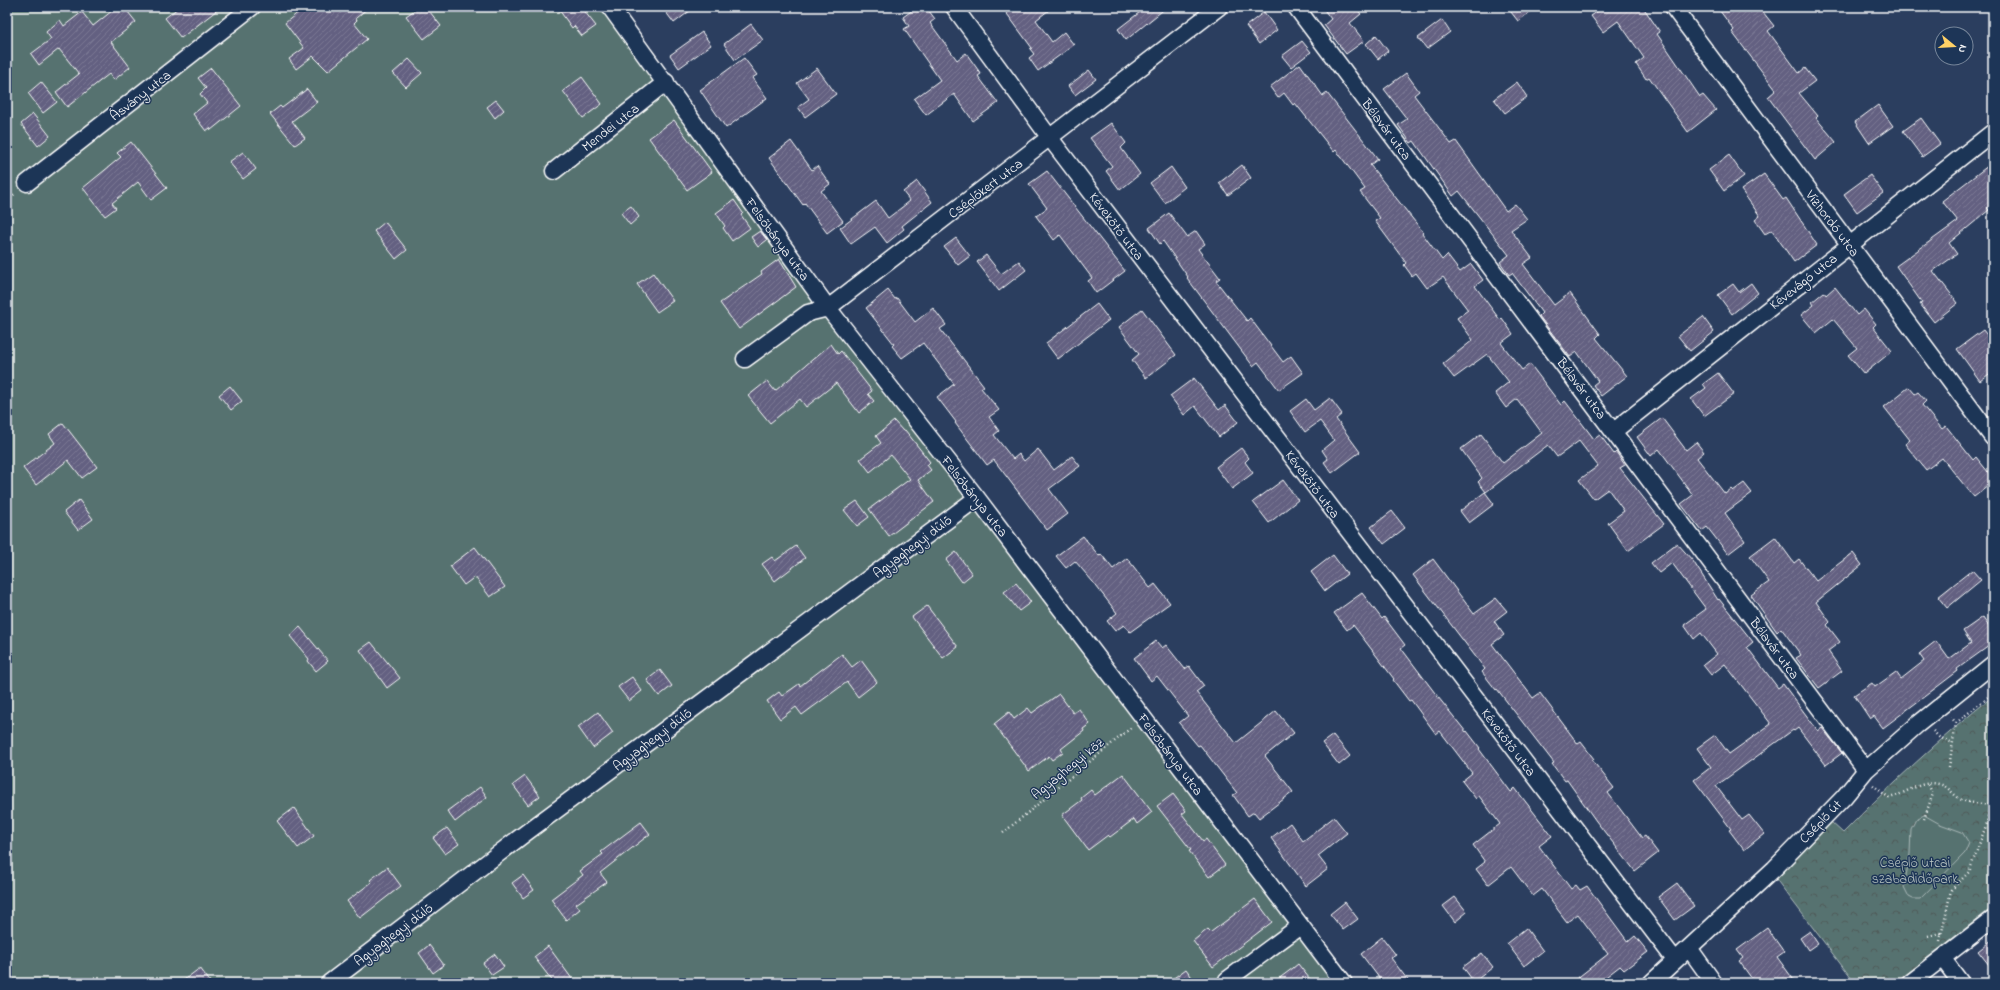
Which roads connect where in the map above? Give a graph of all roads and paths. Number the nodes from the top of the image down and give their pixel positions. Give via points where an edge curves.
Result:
1 (252, 7) edge
2 (610, 7) edge
3 (954, 7) edge
4 (1219, 7) edge
5 (1296, 7) edge
6 (1673, 7) edge
7 (666, 82) junction
8 (1993, 132) edge
9 (1050, 138) junction
10 (554, 172) dead end
11 (27, 183) dead end
12 (1849, 244) junction
13 (828, 308) junction
14 (745, 359) dead end
15 (1614, 431) junction
16 (1993, 438) edge
17 (977, 498) junction
18 (1993, 664) edge
19 (1993, 693) edge
20 (1942, 705) junction
21 (1144, 718) junction
22 (1923, 720) junction
23 (1956, 723) junction
24 (1953, 743) junction
25 (1949, 767) dead end
26 (1864, 772) junction
27 (1928, 784) junction
28 (1993, 786) edge
29 (1989, 805) junction
30 (1993, 806) edge
31 (1924, 819) dead end
32 (1003, 833) dead end
33 (1993, 919) edge
34 (1300, 926) junction
35 (1941, 933) junction
36 (1928, 936) dead end
37 (1689, 948) junction
38 (1675, 960) junction
39 (1938, 962) junction
40 (1227, 980) dead end
41 (329, 983) edge
42 (1344, 983) edge
43 (1651, 983) edge
44 (1714, 983) edge
45 (1910, 983) edge
46 (1961, 983) edge

1 - 11 street, Ásvány utca
2 - 7 street, Felsőbánya utca
3 - 9 street, Kévekötő utca
4 - 9 street, Cséplőkert utca
5 - 15 street, Bélavár utca
6 - 12 street, Vízhordó utca
7 - 10 street, Mendei utca
7 - 13 street, Felsőbánya utca
8 - 12 street, Kévevágó utca
9 - 13 street, Cséplőkert utca
9 - 38 street, Kévekötő utca
12 - 15 street, Kévevágó utca
12 - 16 street, Vízhordó utca
13 - 14 street, Cséplőkert utca via 808,313
13 - 17 street, Felsőbánya utca
15 - 26 street, Bélavár utca
17 - 21 street, Felsőbánya utca
17 - 41 street, Agyaghegyi dűlő via 527,832
18 - 20 street, Cséplő út
19 - 23 path
20 - 22 street, Cséplő út
20 - 23 path
21 - 32 path, Agyaghegyi köz
21 - 34 street, Felsőbánya utca
22 - 24 path via 1939,737
22 - 26 street, Cséplő út
23 - 24 path
24 - 25 path
26 - 27 path via 1887,798
26 - 37 street, Cséplő út via 1844,797 1774,868
27 - 29 path via 1943,785 1962,800
27 - 31 path via 1933,794
28 - 29 path
29 - 30 path
29 - 35 path via 1987,823 1968,872 1951,890
33 - 39 street
34 - 40 street
34 - 42 street, Felsőbánya utca
35 - 36 path
35 - 39 path
37 - 38 street, Cséplő út
37 - 44 street
38 - 43 street, Cséplő út
39 - 45 street
39 - 46 street

